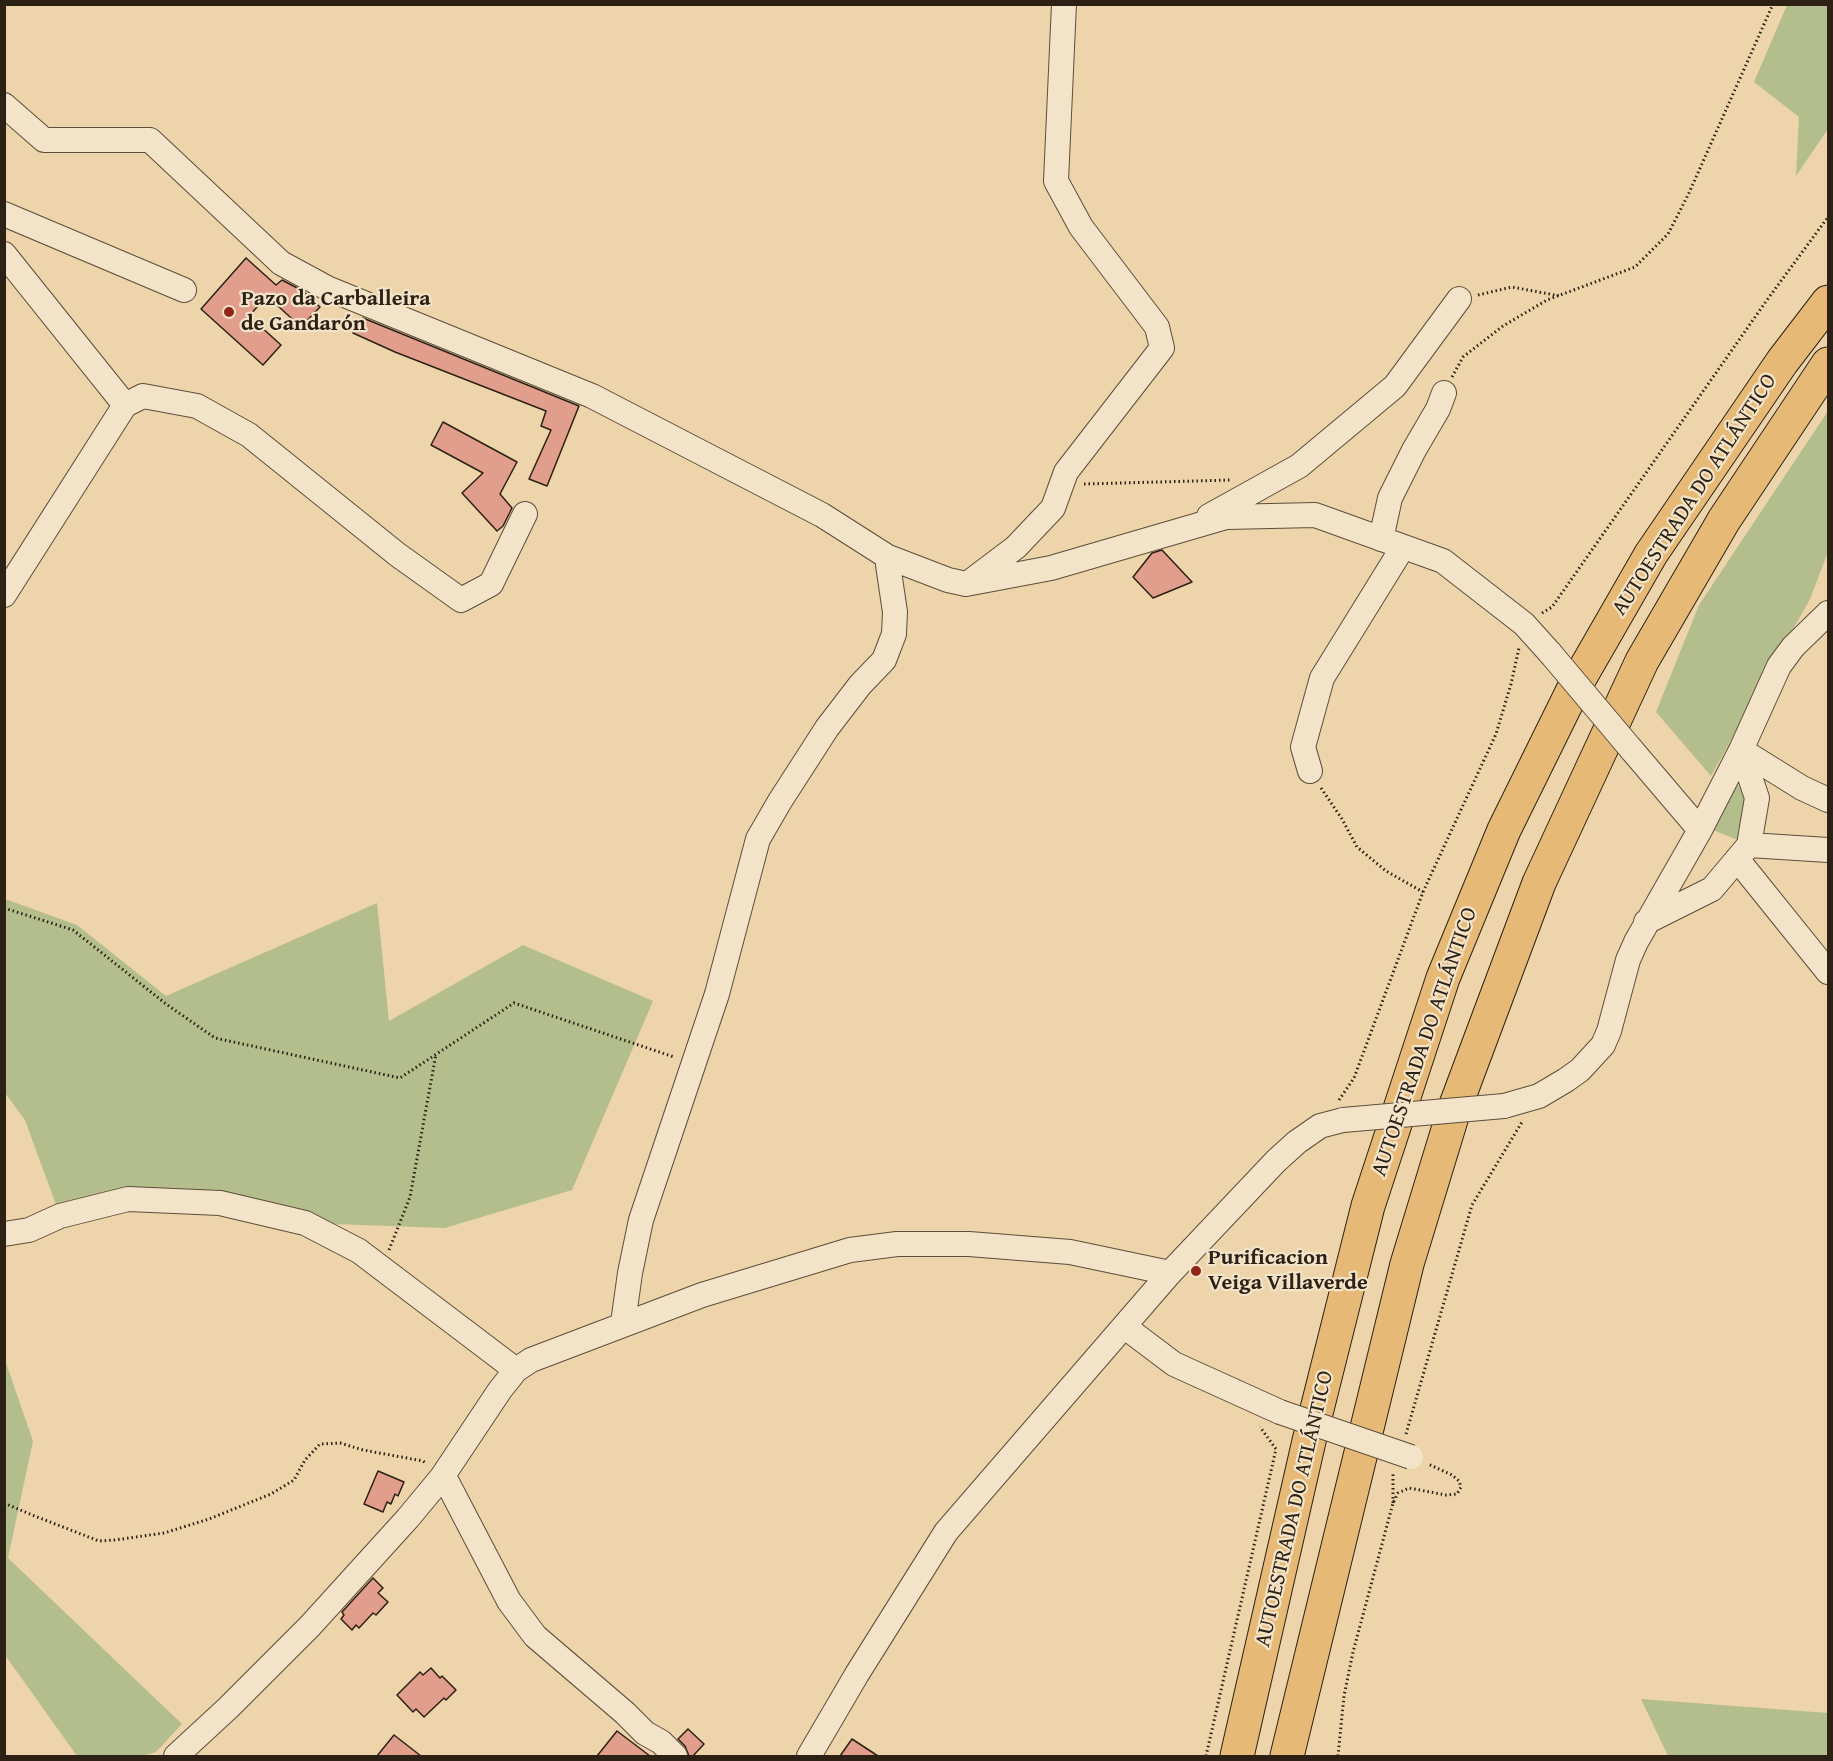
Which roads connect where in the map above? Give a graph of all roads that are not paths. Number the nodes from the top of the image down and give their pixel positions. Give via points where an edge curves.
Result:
1 (1064, 4) edge
2 (4, 105) edge
3 (4, 214) edge
4 (4, 254) edge
5 (184, 290) dead end
6 (1459, 299) road end
7 (1828, 302) edge
8 (1828, 364) edge
9 (1444, 393) road end
10 (125, 405) junction
11 (525, 514) dead end
12 (1183, 530) junction
13 (1392, 543) junction
14 (888, 557) junction
15 (966, 584) junction
16 (4, 595) edge
17 (1828, 613) edge
18 (1741, 750) junction
19 (1310, 771) road end
20 (1828, 800) edge
21 (1700, 830) junction
22 (1828, 850) edge
23 (1743, 852) junction
24 (1646, 922) junction
25 (1828, 972) edge
26 (4, 1234) edge
27 (1170, 1273) junction
28 (623, 1323) junction
29 (1125, 1327) junction
30 (516, 1370) junction
31 (1404, 1453) road end
32 (442, 1477) junction
33 (176, 1756) edge
34 (675, 1756) edge
35 (809, 1756) edge
36 (1237, 1756) edge
37 (1287, 1756) edge

1 - 15 street via 1056,180 1081,227 1157,327 1162,348 1066,472 1053,508 1016,547
2 - 14 street via 44,140 150,140 281,263 327,288 592,396 822,515
3 - 5 street
4 - 10 street
6 - 12 street via 1395,386 1299,466
7 - 36 highway, AUTOESTRADA DO ATLÁNTICO via 1782,362 1651,554 1586,668 1504,830 1443,978 1368,1206
8 - 37 highway, AUTOESTRADA DO ATLÁNTICO via 1724,520 1642,661 1539,883 1454,1110 1407,1264
9 - 13 street via 1390,498
10 - 11 street via 143,396 197,406 249,435 398,555 461,600 491,584
10 - 16 street
12 - 13 street via 1226,517 1315,515
12 - 15 street via 1051,568
13 - 19 street via 1322,678 1303,747
13 - 21 street, bridge via 1443,561 1524,624
14 - 15 street
14 - 28 street via 894,634 884,660 827,728 758,839 717,994 641,1220
17 - 18 street via 1793,646 1779,666
18 - 20 street
18 - 21 street
18 - 23 street via 1757,798
21 - 24 street
22 - 23 street
23 - 24 street via 1712,889
23 - 25 street
24 - 27 street, bridge via 1628,960 1603,1045 1580,1070 1539,1095 1504,1106 1331,1123 1297,1142 1276,1161
26 - 30 street via 128,1199 220,1203 305,1223 359,1251
27 - 28 street via 1070,1252 969,1244 897,1244 838,1254
27 - 29 street
28 - 30 street via 531,1360
29 - 31 street, bridge via 1174,1364 1280,1412
29 - 35 street via 946,1532
30 - 32 street
32 - 33 street via 310,1626
32 - 34 street via 509,1601 535,1636

